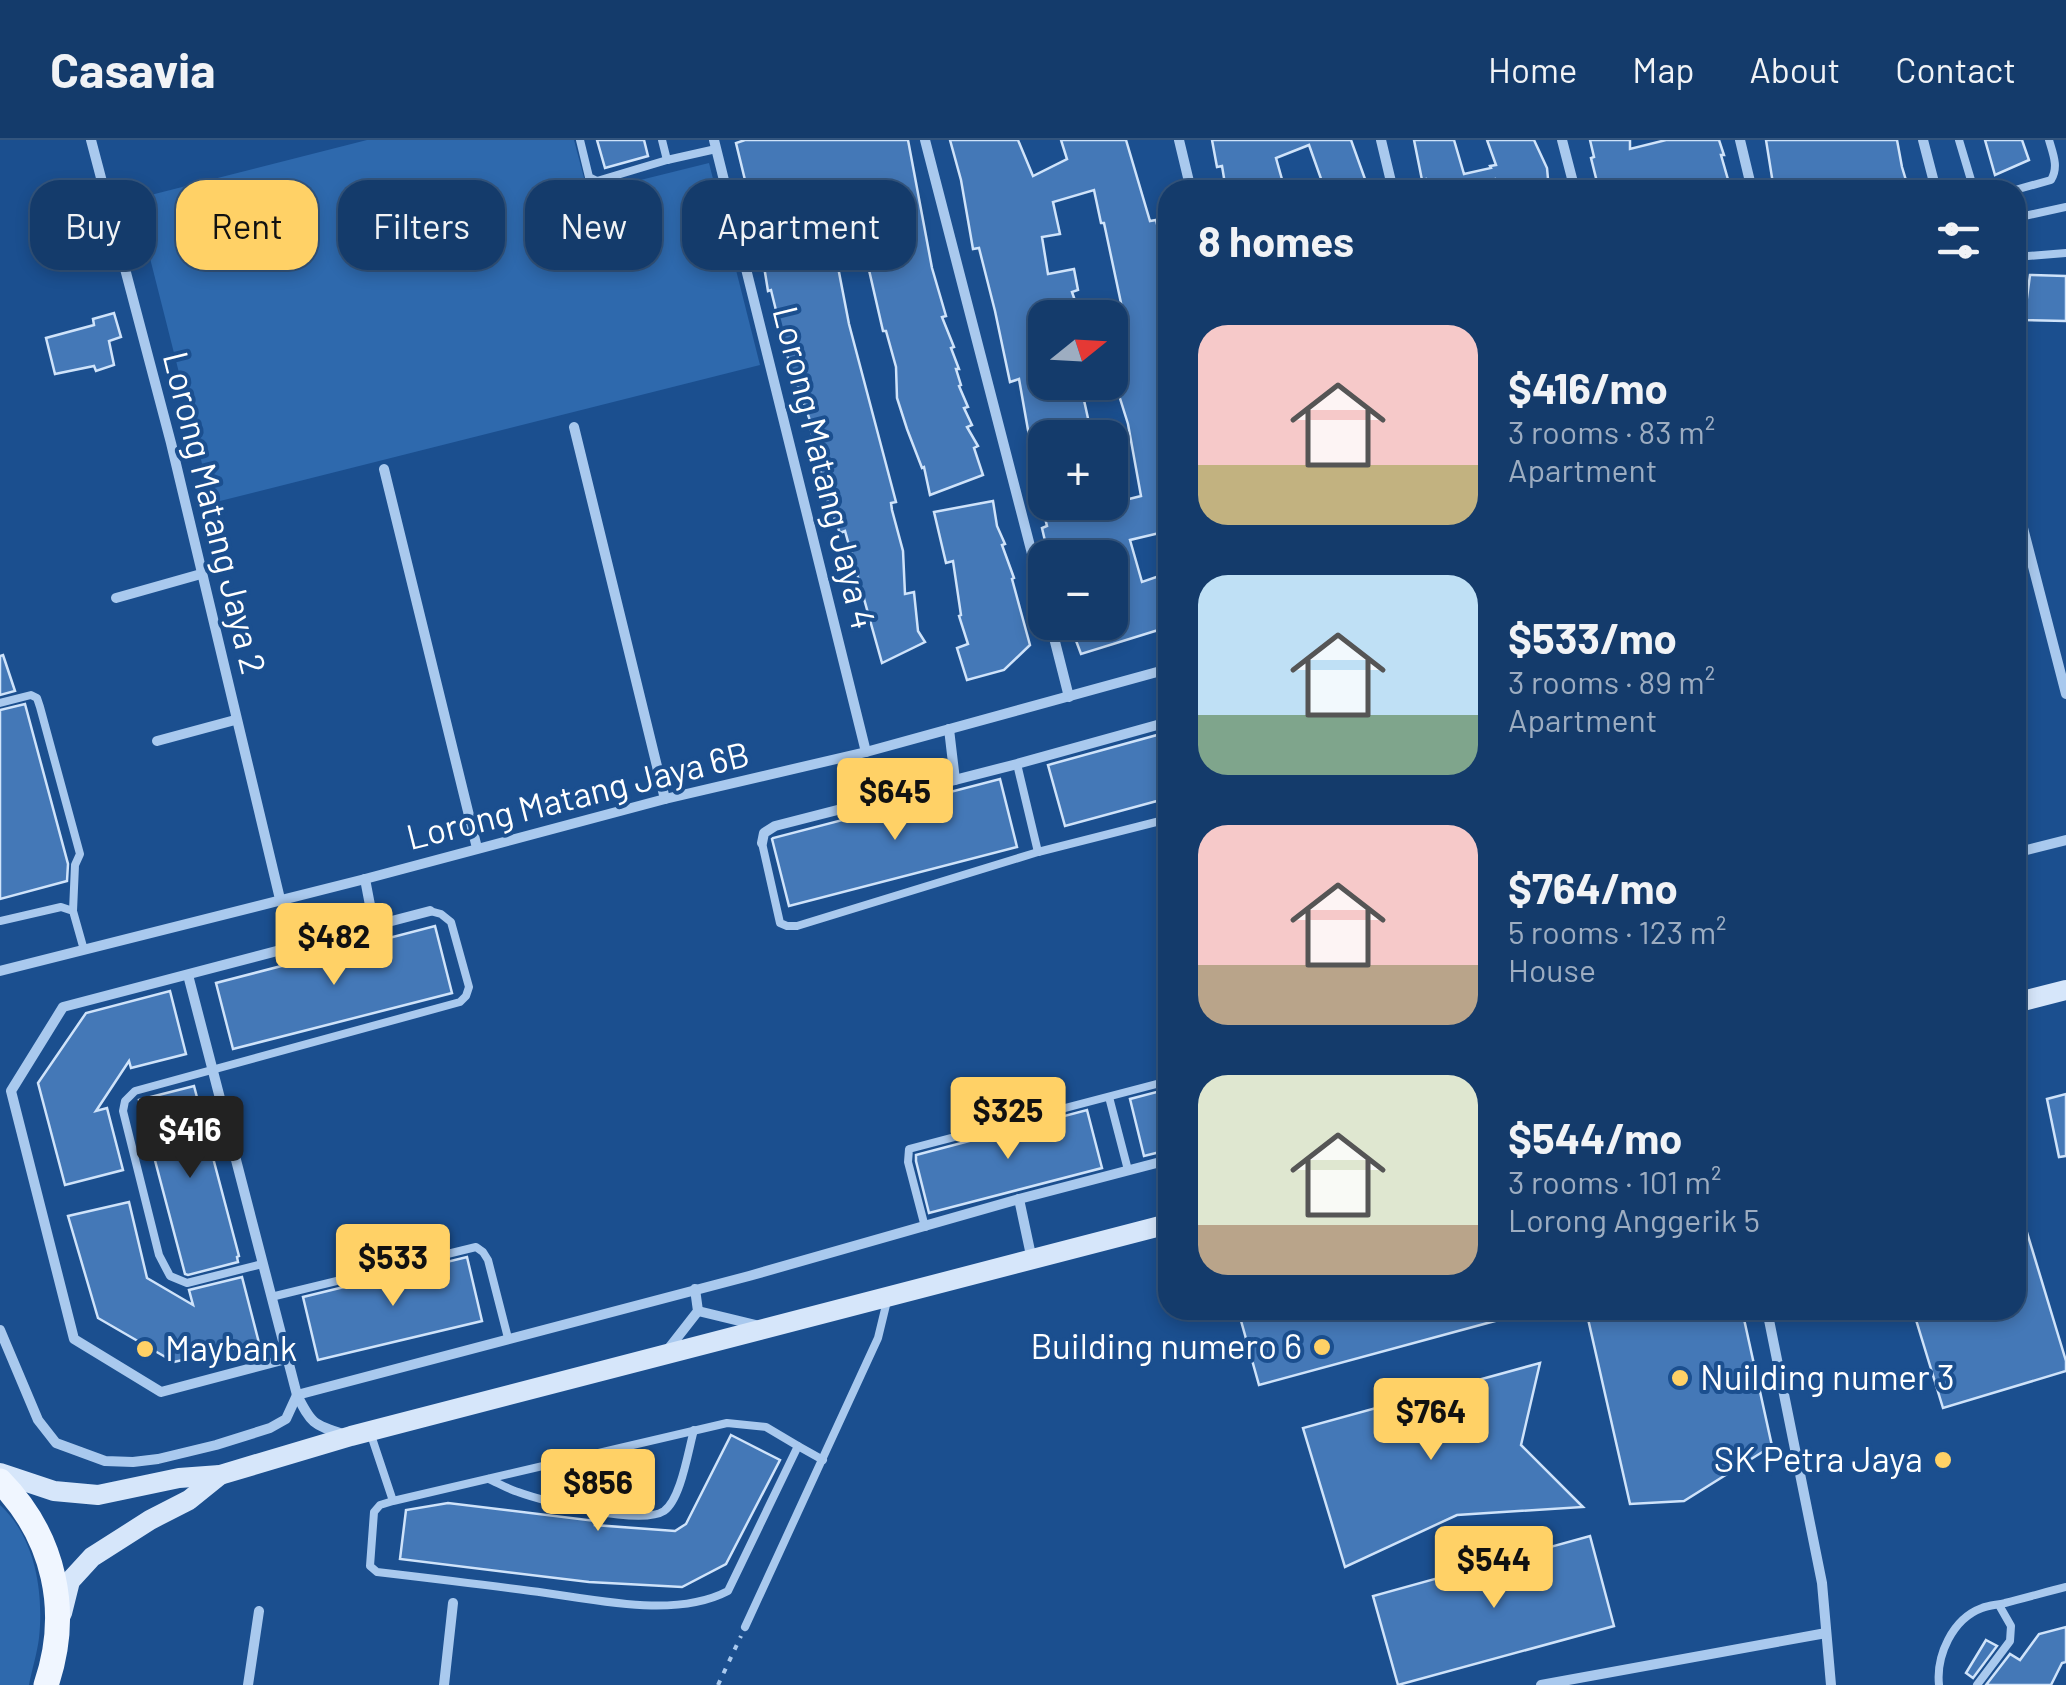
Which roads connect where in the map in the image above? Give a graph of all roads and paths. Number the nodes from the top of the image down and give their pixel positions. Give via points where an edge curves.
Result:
1 (90, 140) edge
2 (580, 140) edge
3 (662, 140) edge
4 (925, 140) edge
5 (1178, 140) edge
6 (1380, 140) edge
7 (1562, 140) edge
8 (1740, 140) edge
9 (1923, 140) edge
10 (1959, 140) edge
11 (2049, 140) edge
12 (715, 144) edge
13 (667, 160) junction
14 (1188, 180) edge
15 (1390, 180) edge
16 (1572, 180) edge
17 (1750, 180) edge
18 (1933, 180) edge
19 (1971, 180) edge
20 (2026, 187) edge
21 (2066, 208) edge
22 (2026, 216) edge
23 (2066, 253) edge
24 (2026, 256) edge
25 (574, 427) dead end
26 (384, 469) dead end
27 (2026, 539) edge
28 (1028, 540) edge
29 (201, 574) junction
30 (116, 598) dead end
31 (1054, 640) edge
32 (1158, 672) edge
33 (2066, 694) edge
34 (1069, 698) junction
35 (0, 703) edge
36 (235, 720) junction
37 (1158, 725) edge
38 (948, 730) junction
39 (157, 741) dead end
40 (866, 752) junction
41 (1017, 764) junction
42 (956, 780) junction
43 (666, 799) junction
44 (1158, 822) edge
45 (2066, 840) edge
46 (762, 843) joint
47 (477, 848) junction
48 (2026, 850) edge
49 (1038, 852) junction
50 (364, 879) junction
51 (280, 900) junction
52 (73, 911) junction
53 (430, 911) joint
54 (0, 922) edge
55 (374, 926) junction
56 (84, 950) junction
57 (0, 971) edge
58 (188, 974) junction
59 (2066, 990) edge
60 (2026, 1000) edge
61 (213, 1070) junction
62 (1158, 1084) edge
63 (1109, 1098) junction
64 (1158, 1162) edge
65 (1128, 1170) junction
66 (1019, 1199) junction
67 (926, 1227) junction
68 (1158, 1227) edge
69 (1032, 1260) junction
70 (262, 1264) junction
71 (695, 1289) junction
72 (888, 1296) junction
73 (271, 1297) junction
74 (698, 1311) junction
75 (1768, 1320) edge
76 (769, 1328) junction
77 (0, 1330) edge
78 (508, 1338) junction
79 (663, 1356) junction
80 (286, 1359) junction
81 (297, 1395) junction
82 (694, 1430) junction
83 (360, 1434) junction
84 (798, 1446) junction
85 (822, 1460) junction
86 (0, 1473) edge
87 (220, 1475) junction
88 (489, 1479) junction
89 (0, 1482) edge
90 (393, 1501) junction
91 (2066, 1587) edge
92 (453, 1602) dead end
93 (1998, 1605) junction
94 (259, 1611) dead end
95 (58, 1624) junction
96 (745, 1627) joint
97 (1826, 1633) junction
98 (1623, 1671) junction
99 (49, 1680) edge
100 (248, 1685) edge
101 (444, 1685) edge
102 (718, 1685) edge
103 (1541, 1685) edge
104 (1623, 1685) edge
105 (1831, 1685) edge
106 (1939, 1685) edge
107 (1977, 1685) edge

1 - 29 street, Lorong Matang Jaya 2
2 - 13 lane via 589,177 597,181
3 - 13 lane
4 - 28 street
5 - 14 street
6 - 15 street
7 - 16 street
8 - 17 street
9 - 18 street
10 - 19 lane
11 - 20 lane via 2056,173
12 - 13 lane
12 - 40 street, Lorong Matang Jaya 4
21 - 22 lane
23 - 24 lane
25 - 43 street
26 - 47 street
27 - 33 street
29 - 30 street
29 - 36 street, Lorong Matang Jaya 2
31 - 34 street
32 - 34 street, Lorong Matang Jaya 6B
34 - 38 street, Lorong Matang Jaya 6B
35 - 52 lane via 31,695 40,708 80,854
36 - 39 street
36 - 51 street, Lorong Matang Jaya 2
37 - 41 street
38 - 40 street, Lorong Matang Jaya 6B
38 - 42 street
40 - 43 street, Lorong Matang Jaya 6B
41 - 42 street
41 - 49 lane
42 - 46 street via 776,826
43 - 47 street, Lorong Matang Jaya 6B
44 - 49 lane
45 - 48 street
46 - 49 lane via 780,923 787,926
47 - 50 street, Lorong Matang Jaya 6B
50 - 51 street, Lorong Matang Jaya 6B
50 - 55 street
51 - 56 street, Lorong Matang Jaya 6B
52 - 54 lane via 61,907
52 - 56 lane
53 - 55 street
53 - 61 lane via 451,922 470,987 460,1002
55 - 58 street
56 - 57 street, Lorong Matang Jaya 6B
58 - 61 street
58 - 80 street via 63,1008 11,1091 40,1206 74,1339 162,1392
59 - 60 street
61 - 70 street
61 - 70 lane via 136,1091 125,1101 159,1255 170,1276 187,1283
62 - 63 lane
63 - 65 lane
63 - 67 lane via 909,1149
64 - 65 street
65 - 66 street
66 - 67 street
66 - 69 street
67 - 71 street
68 - 69 street
69 - 72 street
70 - 73 street
71 - 74 street
71 - 78 street
72 - 76 street
72 - 85 lane via 878,1338
73 - 78 lane via 476,1247 488,1260
73 - 80 street
74 - 76 street
74 - 79 street
75 - 97 street via 1816,1549
76 - 79 street
77 - 81 street via 38,1420 56,1443 105,1461 158,1460 270,1428 286,1419
78 - 81 street
79 - 83 street
80 - 81 street
81 - 83 street via 318,1427
82 - 84 lane via 727,1423 766,1426
82 - 88 lane
82 - 88 lane via 676,1494 666,1510 646,1517 592,1511
83 - 87 street
83 - 90 lane
84 - 85 lane
84 - 90 lane via 728,1590 671,1605 377,1572 370,1566 374,1512
85 - 96 lane
86 - 87 street via 98,1495
87 - 95 street via 92,1557 70,1582
88 - 90 lane
89 - 95 main road via 41,1538
91 - 93 lane
92 - 101 street
93 - 106 lane via 1982,1607 1951,1635 1940,1656
93 - 107 lane via 2011,1626 2010,1640
94 - 100 street
95 - 99 main road
96 - 102 path
97 - 98 street
97 - 105 street
98 - 103 street
98 - 104 street

